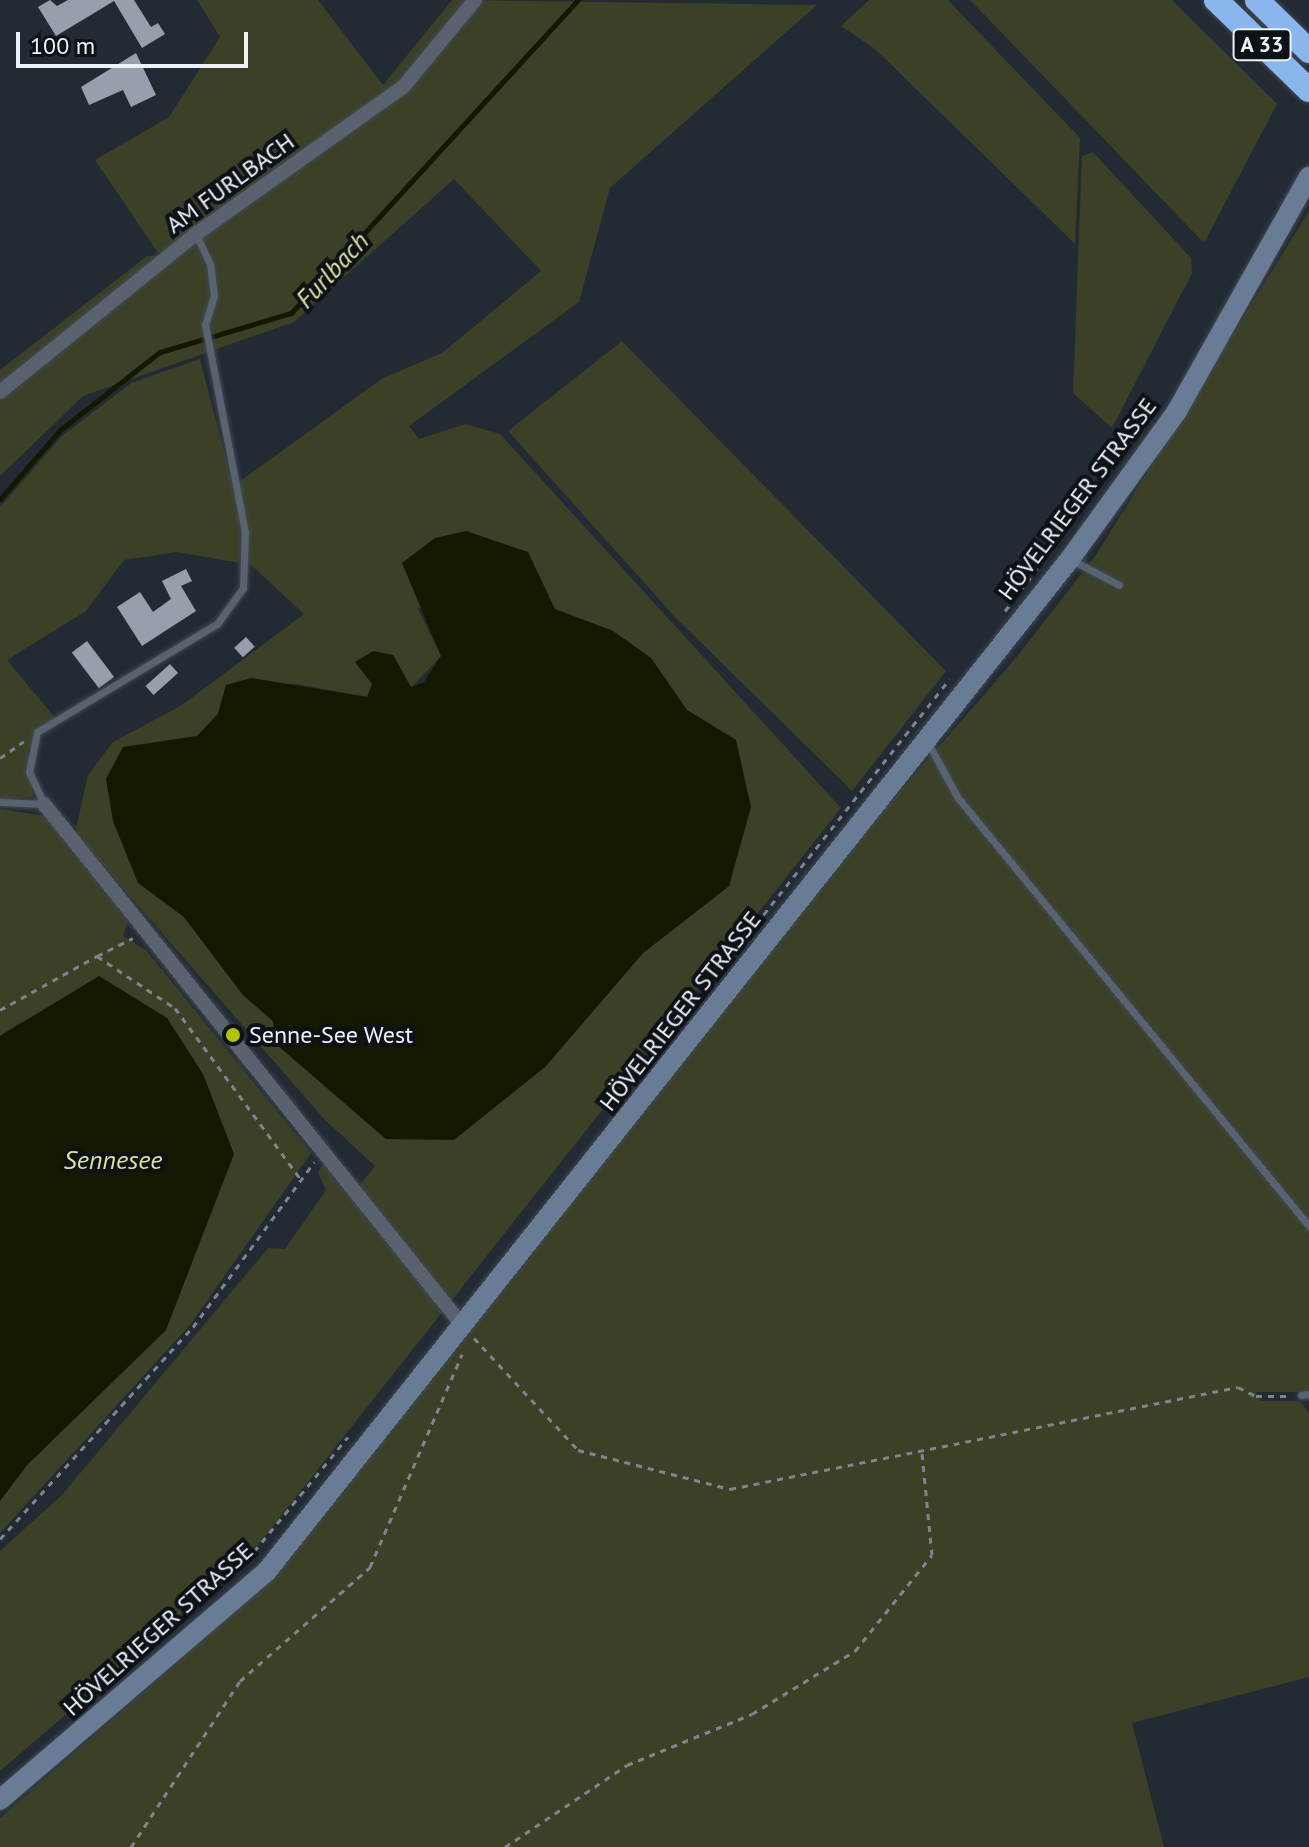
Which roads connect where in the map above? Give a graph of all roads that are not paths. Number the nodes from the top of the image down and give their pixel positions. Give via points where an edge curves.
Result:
1 (475, 0) edge
2 (1216, 0) edge
3 (1257, 0) edge
4 (1309, 51) edge
5 (1309, 90) edge
6 (1309, 177) edge
7 (196, 234) junction
8 (0, 392) edge
9 (1062, 553) junction
10 (1119, 585) dead end
11 (927, 739) junction
12 (0, 802) edge
13 (44, 804) junction
14 (1309, 1226) edge
15 (463, 1326) junction
16 (0, 1800) edge

1 - 7 street, AM FURLBACH via 404,86
2 - 5 highway, A 33
3 - 4 highway, A 33
6 - 9 main road, HÖVELRIEGER STRASSE via 1177,411
7 - 8 street, AM FURLBACH
7 - 13 lane via 214,296 205,325 212,381 245,532 238,602 142,674 37,732 29,772
9 - 10 lane
9 - 11 main road, HÖVELRIEGER STRASSE
11 - 14 lane via 958,798
11 - 15 main road, HÖVELRIEGER STRASSE
12 - 13 lane
13 - 15 street
15 - 16 main road, HÖVELRIEGER STRASSE via 267,1571

